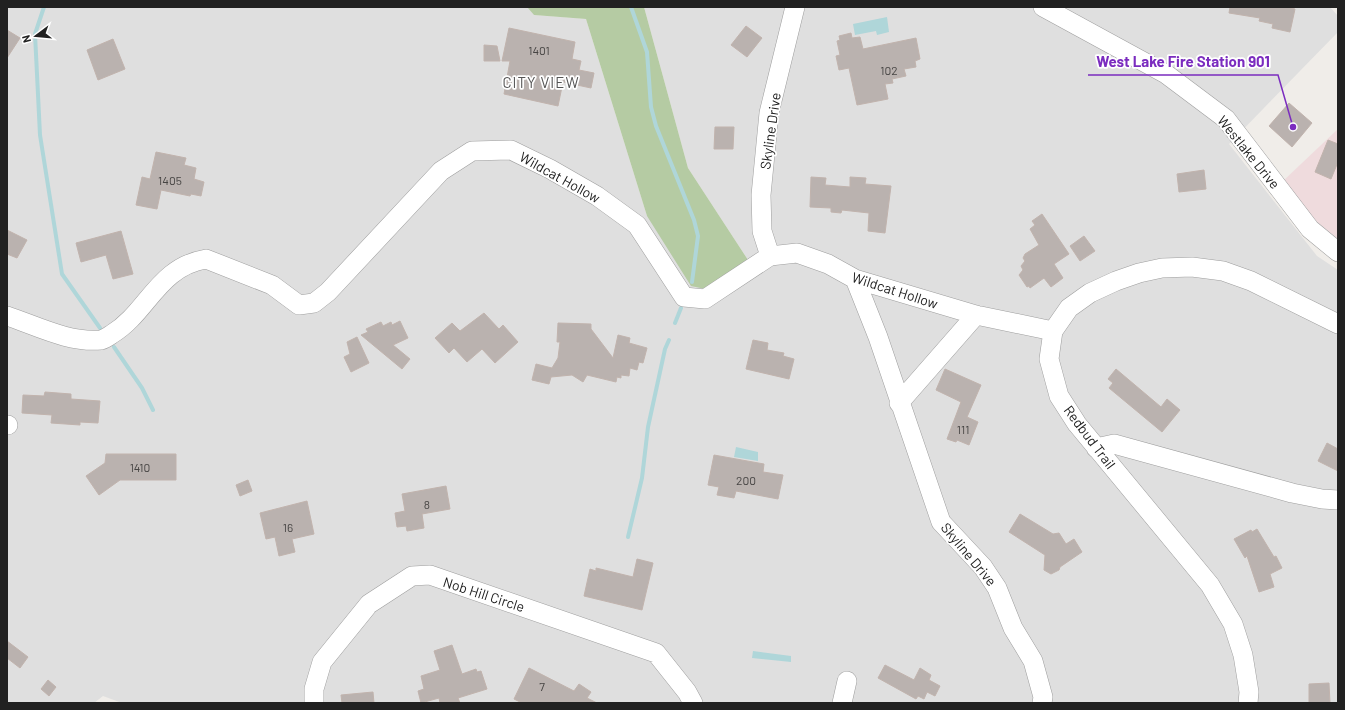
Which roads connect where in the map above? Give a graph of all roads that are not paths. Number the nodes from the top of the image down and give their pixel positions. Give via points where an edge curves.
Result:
1 (795, 7) edge
2 (1044, 7) edge
3 (1338, 252) edge
4 (770, 256) junction
5 (855, 279) junction
6 (976, 315) junction
7 (7, 316) edge
8 (1338, 324) edge
9 (1053, 331) junction
10 (899, 403) junction
11 (1096, 448) junction
12 (1338, 500) edge
13 (847, 681) dead end
14 (314, 703) edge
15 (693, 703) edge
16 (842, 703) edge
17 (1042, 703) edge
18 (1248, 703) edge

1 - 4 street, Skyline Drive via 768,120 761,195 762,230
2 - 3 street, Westlake Drive via 1166,74 1226,119 1310,229
4 - 5 street, Wildcat Hollow via 797,253 828,264
4 - 7 street, Wildcat Hollow via 705,299 684,297 637,225 597,196 511,150 472,151 441,171 328,292 314,303 299,305 272,285 206,259 182,267 162,282 120,330 103,340 72,339
5 - 6 street, Wildcat Hollow
5 - 10 street, Skyline Drive via 878,337
6 - 9 street, Wildcat Hollow
6 - 10 street
8 - 9 street, Redbud Trail via 1223,270 1192,267 1140,272 1116,281 1090,293 1069,308
9 - 11 street, Redbud Trail via 1049,359 1060,396
10 - 17 street, Skyline Drive via 941,522 983,567 997,588 1013,628 1033,661 1043,697
11 - 12 street via 1114,444 1292,493
11 - 18 street, Redbud Trail via 1210,585 1235,630 1243,654 1249,692
13 - 16 street
14 - 15 street, Nob Hill Circle via 314,689 322,662 369,604 412,576 430,575 656,653

